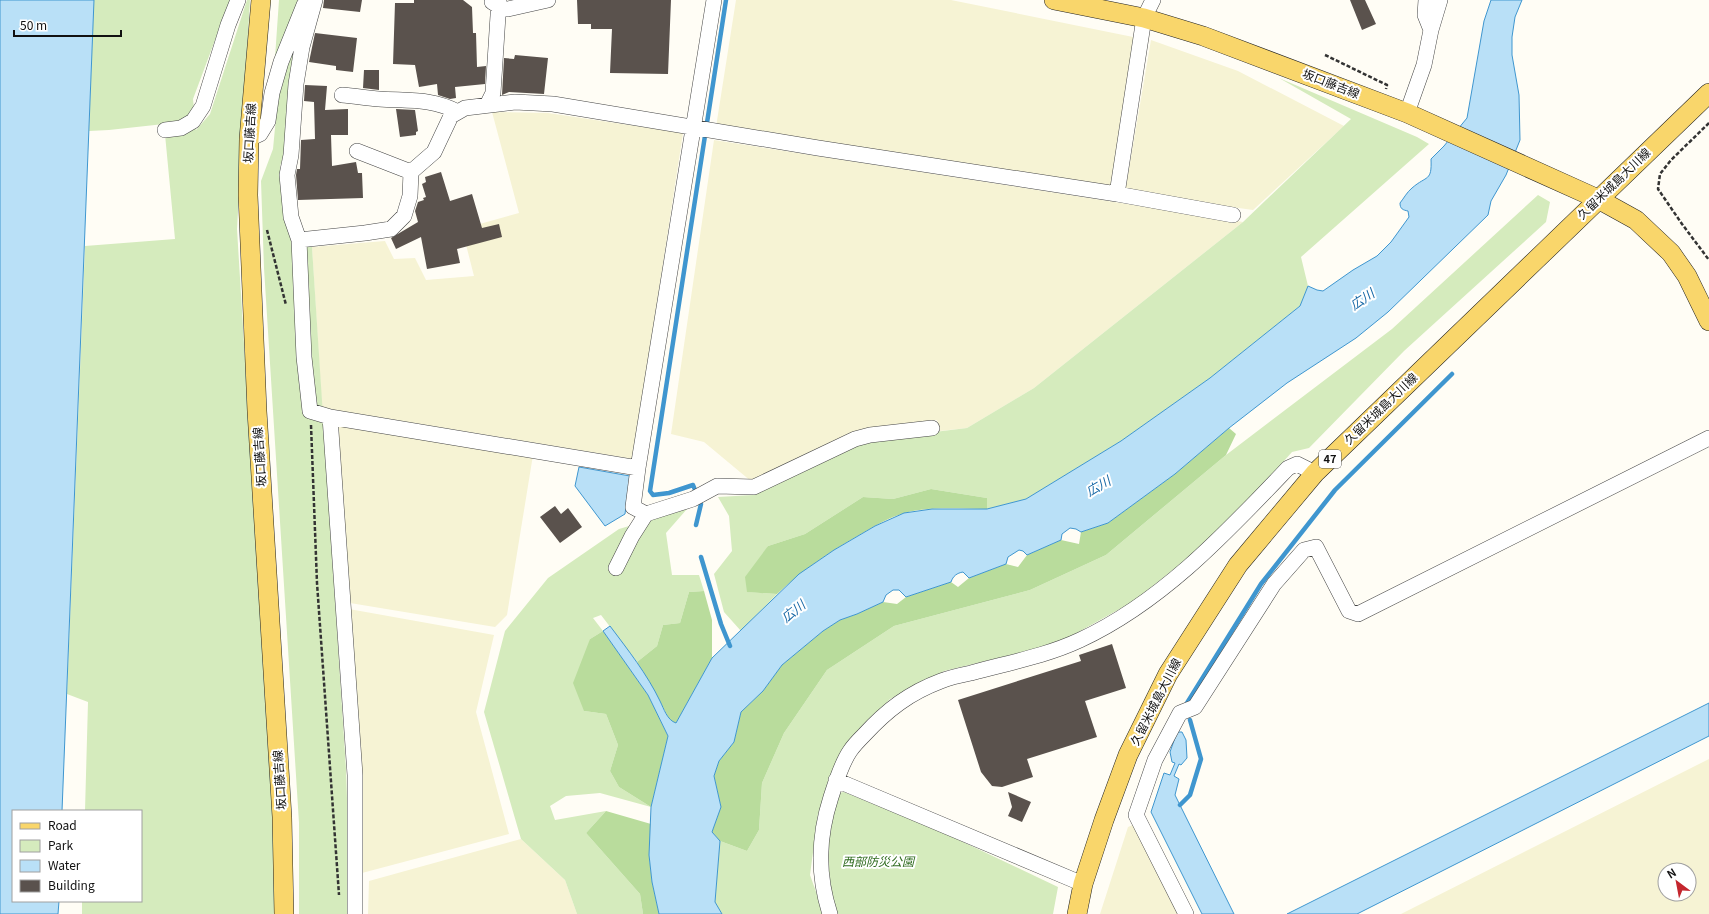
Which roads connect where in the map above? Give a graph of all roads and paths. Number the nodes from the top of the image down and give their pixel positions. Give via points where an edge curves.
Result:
1 (238, 0) edge
2 (261, 0) edge
3 (306, 0) edge
4 (315, 0) edge
5 (548, 0) edge
6 (714, 0) edge
7 (1054, 0) edge
8 (1153, 0) edge
9 (1426, 0) edge
10 (1440, 0) edge
11 (495, 2) edge
12 (1144, 18) junction
13 (1431, 30) junction
14 (1325, 55) dead end
15 (1386, 92) dead end
16 (1709, 93) edge
17 (342, 95) dead end
18 (487, 105) junction
19 (458, 112) junction
20 (1411, 115) junction
21 (1709, 123) edge
22 (695, 127) junction
23 (165, 130) dead end
24 (249, 139) junction
25 (357, 151) dead end
26 (411, 172) junction
27 (1117, 194) junction
28 (1598, 199) junction
29 (1233, 215) dead end
30 (267, 228) dead end
31 (299, 240) junction
32 (1709, 260) edge
33 (288, 310) dead end
34 (1709, 321) edge
35 (310, 411) junction
36 (330, 417) junction
37 (932, 428) dead end
38 (1709, 438) edge
39 (638, 468) junction
40 (1315, 473) junction
41 (646, 514) junction
42 (616, 568) dead end
43 (836, 780) junction
44 (1084, 884) junction
45 (339, 899) dead end
46 (284, 914) edge
47 (355, 914) edge
48 (830, 914) edge
49 (1077, 914) edge
50 (1186, 914) edge

1 - 23 street via 203,106 193,121 181,128
2 - 24 main road, 坂口藤吉線
3 - 24 street via 281,62 272,93 268,121 260,134
4 - 31 street via 298,69 287,174 291,217
5 - 11 street via 508,9
6 - 22 street
7 - 12 main road, 坂口藤吉線
8 - 12 street
9 - 13 street via 1425,15
10 - 13 street
11 - 18 street via 493,93
12 - 20 main road, 坂口藤吉線 via 1203,36
12 - 27 street
13 - 20 street
14 - 15 path via 1387,85
16 - 28 main road, 久留米城島大川線 / 47
17 - 19 street via 423,100 445,105
18 - 19 street via 465,108
18 - 22 street via 515,102 553,104
19 - 26 street via 451,116 434,152
20 - 28 main road, 坂口藤吉線
21 - 32 path via 1670,160 1660,174 1658,189
22 - 27 street
22 - 39 street
24 - 46 main road, 坂口藤吉線 via 248,196 257,411 282,818
25 - 26 street
26 - 31 street via 410,196 404,216 391,228
27 - 29 street
28 - 34 main road, 坂口藤吉線 via 1636,220 1671,253 1687,276
28 - 40 main road, 久留米城島大川線 / 47
30 - 33 path
31 - 35 street via 304,357
35 - 36 street
35 - 45 path via 317,583
36 - 39 street
36 - 47 street via 355,775
37 - 41 street via 855,439 754,487 718,486 698,496
38 - 50 street via 1358,614 1350,610 1316,547 1304,550 1274,584 1195,707 1180,713 1155,760 1136,814
39 - 41 street via 633,507
40 - 43 street via 1297,464 1288,468 1191,564 1140,606 1080,640 1047,652 942,680 896,704 849,751
40 - 44 main road, 久留米城島大川線 / 47 via 1238,565 1168,674 1128,755
41 - 42 street
43 - 44 street
43 - 48 street via 824,817 819,849 824,896
44 - 49 main road, 久留米城島大川線 / 47

